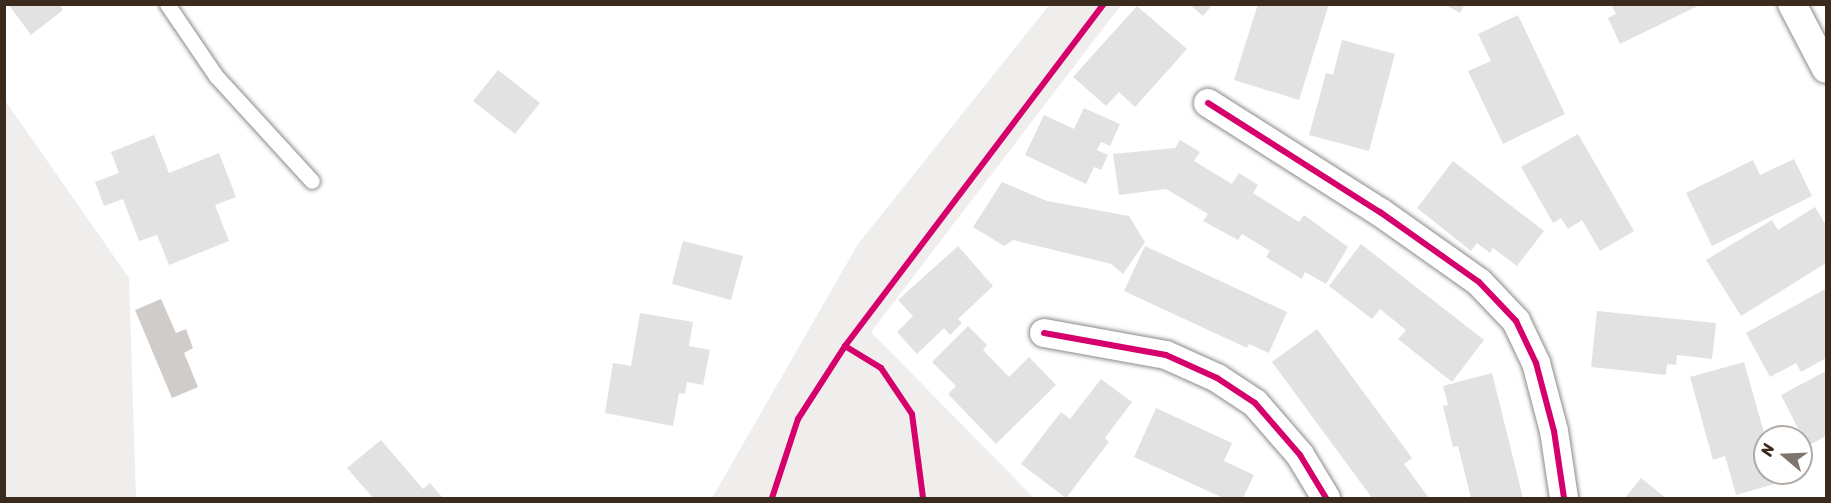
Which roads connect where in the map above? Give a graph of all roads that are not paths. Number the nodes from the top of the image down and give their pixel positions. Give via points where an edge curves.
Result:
1 (168, 4) edge
2 (1792, 4) edge
3 (1827, 69) edge
4 (1208, 104) dead end
5 (312, 181) dead end
6 (1044, 333) dead end
7 (1326, 498) edge
8 (1564, 498) edge

1 - 5 lane via 216,76
2 - 3 street
4 - 8 street via 1425,243 1479,282 1516,321 1539,374 1554,431
6 - 7 street via 1166,356 1217,378 1255,403 1300,455

